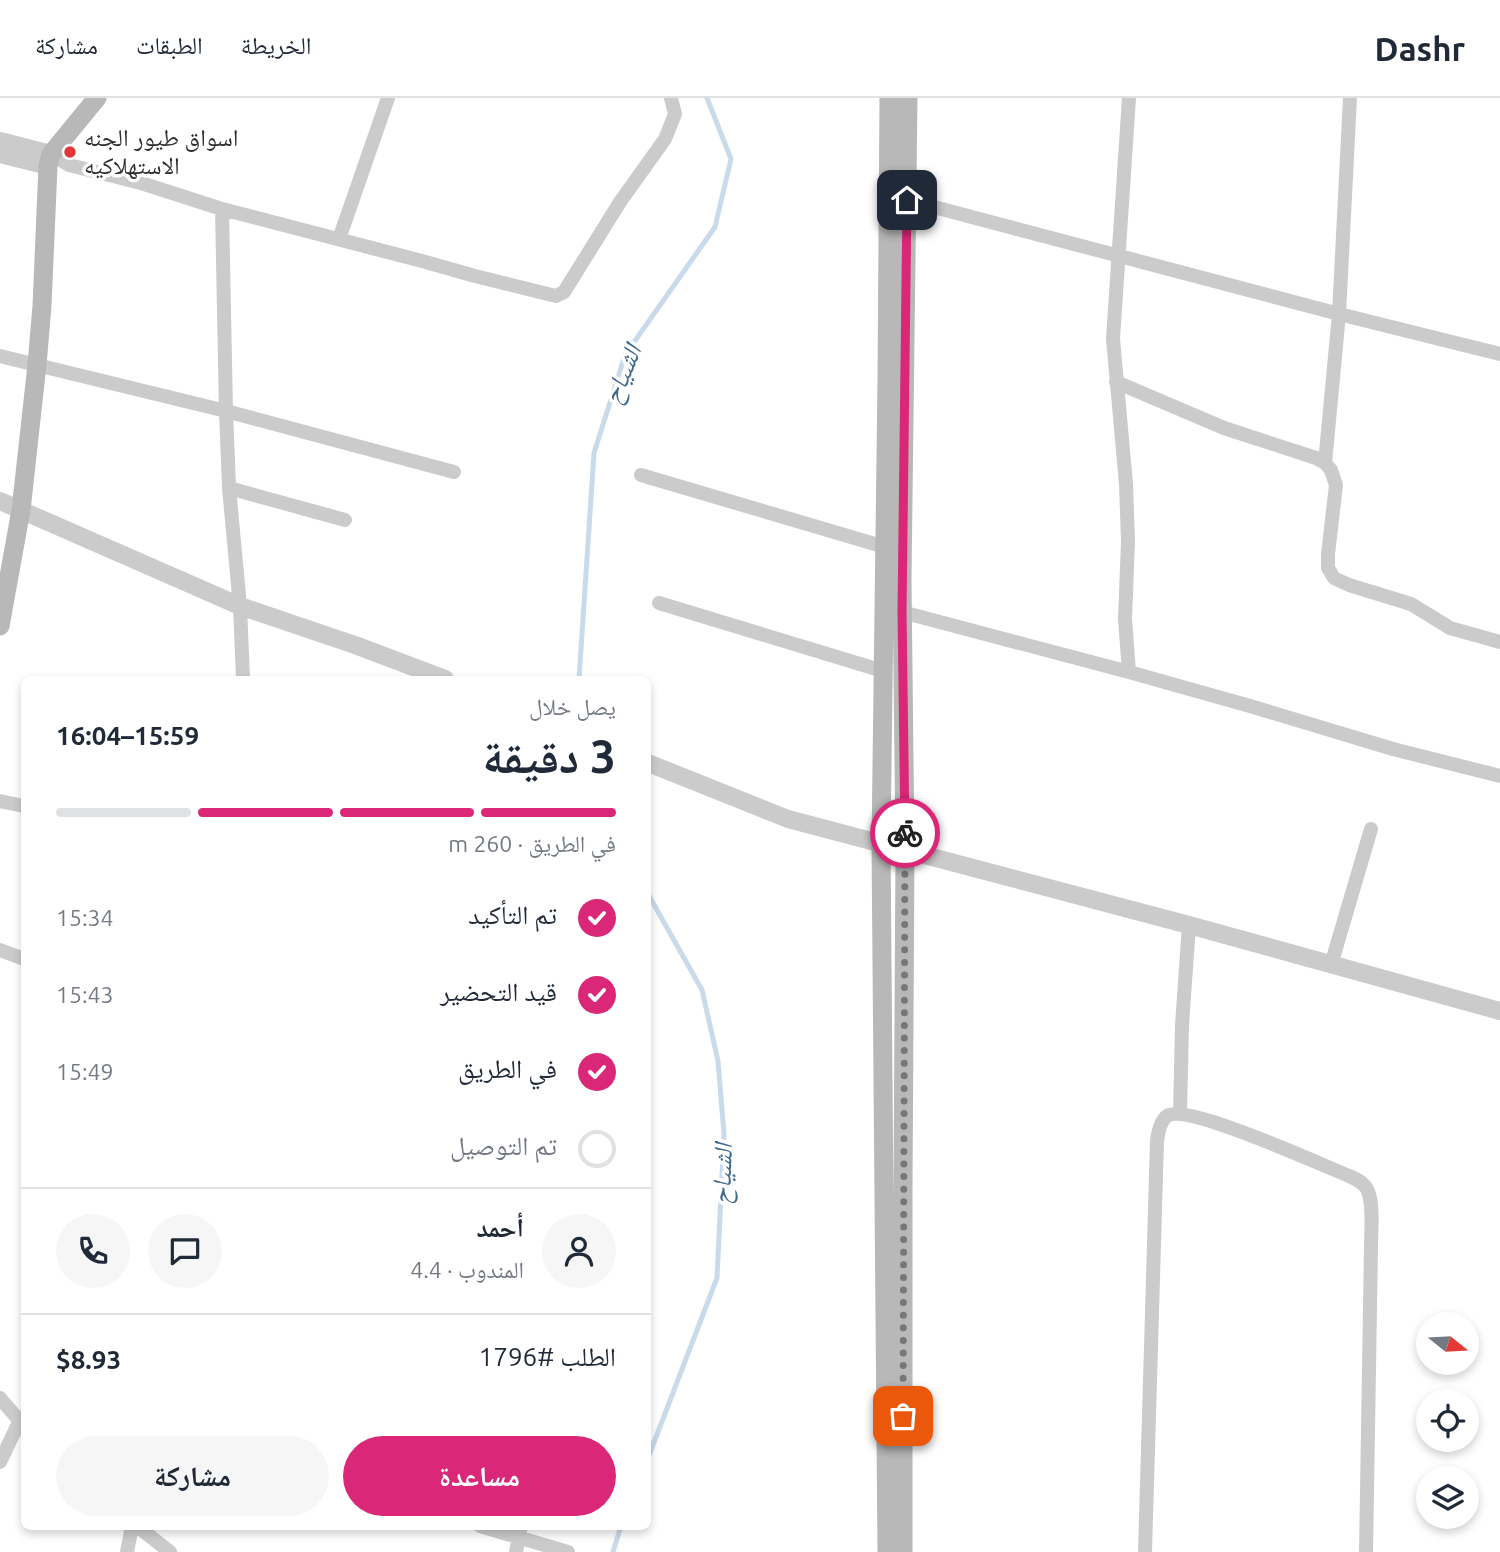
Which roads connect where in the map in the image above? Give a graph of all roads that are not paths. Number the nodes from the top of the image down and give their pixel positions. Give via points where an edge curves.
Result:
1 (97, 98) edge
2 (388, 98) edge
3 (671, 98) edge
4 (889, 98) edge
5 (908, 98) edge
6 (1129, 98) edge
7 (1350, 98) edge
8 (0, 141) edge
9 (0, 154) edge
10 (50, 160) junction
11 (898, 198) junction
12 (222, 209) junction
13 (339, 239) junction
14 (1120, 256) junction
15 (1339, 314) junction
16 (1500, 354) edge
17 (0, 356) edge
18 (37, 365) junction
19 (1116, 382) junction
20 (226, 411) junction
21 (1325, 463) junction
22 (454, 472) dead end
23 (641, 475) dead end
24 (229, 488) junction
25 (0, 501) edge
26 (21, 510) junction
27 (345, 520) dead end
28 (885, 547) junction
29 (659, 603) dead end
30 (240, 606) junction
31 (902, 612) junction
32 (0, 626) edge
33 (1500, 642) edge
34 (883, 671) junction
35 (1129, 672) junction
36 (243, 676) edge
37 (437, 676) edge
38 (651, 764) edge
39 (1500, 776) edge
40 (0, 801) edge
41 (21, 805) edge
42 (1371, 829) dead end
43 (881, 843) junction
44 (905, 849) junction
45 (1189, 925) junction
46 (0, 950) edge
47 (21, 958) edge
48 (1331, 965) junction
49 (1500, 1011) edge
50 (1180, 1113) junction
51 (0, 1398) edge
52 (21, 1422) edge
53 (21, 1425) edge
54 (0, 1462) edge
55 (133, 1530) edge
56 (140, 1530) edge
57 (520, 1531) edge
58 (127, 1552) edge
59 (170, 1552) edge
60 (516, 1552) edge
61 (568, 1552) edge
62 (887, 1552) edge
63 (903, 1552) edge
64 (1145, 1552) edge
65 (1366, 1552) edge

1 - 10 main road
2 - 13 street
3 - 13 street via 675,114 665,139 564,292 556,296
4 - 11 main road
5 - 11 main road
6 - 14 street
7 - 15 street
8 - 10 street
9 - 10 street
10 - 12 street
10 - 18 main road
11 - 14 street
11 - 28 main road
11 - 31 main road
12 - 13 street
12 - 20 street
14 - 15 street
14 - 19 street via 1114,306
15 - 16 street
15 - 21 street
17 - 18 street
18 - 20 street
18 - 26 main road
19 - 21 street via 1224,428
19 - 35 street via 1126,484
20 - 22 street
20 - 24 street
21 - 33 street via 1336,485 1328,554 1334,578 1411,604 1450,628
23 - 28 street
24 - 27 street
24 - 30 street
25 - 26 street
26 - 30 street
26 - 32 main road
28 - 34 main road
29 - 34 street
30 - 36 street
30 - 37 street
31 - 35 street
31 - 44 main road
34 - 43 main road
35 - 39 street
38 - 43 street via 788,818
40 - 41 street
42 - 48 street
43 - 44 street
43 - 62 main road
44 - 45 street
44 - 63 main road
45 - 48 street
45 - 50 street
46 - 47 street
48 - 49 street
50 - 64 street via 1164,1119 1157,1141
50 - 65 street via 1229,1127 1349,1176 1367,1188 1371,1247
51 - 52 street
53 - 54 street
55 - 58 street
56 - 59 street
57 - 60 street
57 - 61 street

